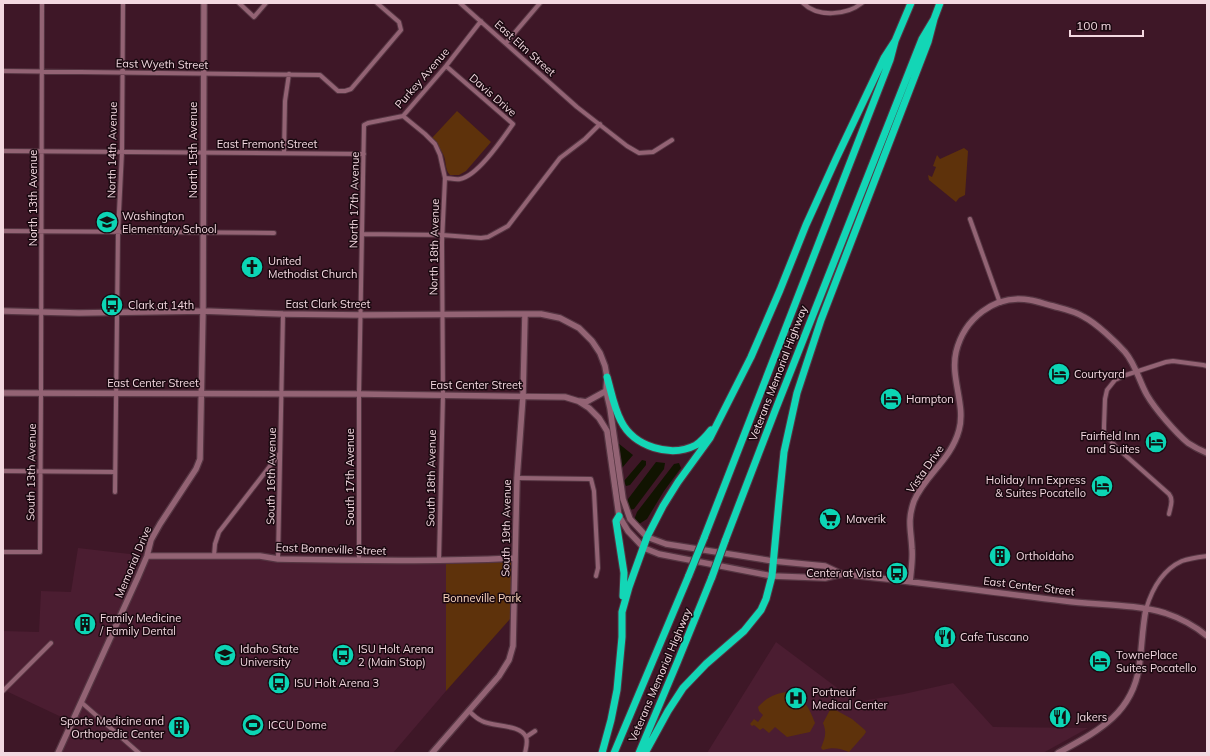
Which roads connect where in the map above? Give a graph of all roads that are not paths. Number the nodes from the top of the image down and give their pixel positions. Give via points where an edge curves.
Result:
1 (42, 3) edge
2 (123, 3) edge
3 (204, 3) edge
4 (238, 3) edge
5 (266, 3) edge
6 (376, 3) edge
7 (460, 3) edge
8 (540, 3) edge
9 (803, 3) edge
10 (862, 3) edge
11 (910, 3) edge
12 (940, 3) edge
13 (934, 18) junction
14 (481, 21) junction
15 (896, 41) junction
16 (506, 43) junction
17 (446, 66) junction
18 (3, 71) edge
19 (42, 71) junction
20 (123, 72) junction
21 (204, 73) junction
22 (289, 74) junction
23 (403, 116) junction
24 (600, 124) junction
25 (364, 125) joint
26 (672, 140) dead end
27 (3, 151) edge
28 (42, 151) junction
29 (122, 152) junction
30 (203, 152) junction
31 (284, 153) junction
32 (364, 154) junction
33 (445, 178) junction
34 (970, 219) dead end
35 (3, 231) edge
36 (42, 232) junction
37 (118, 232) junction
38 (203, 233) junction
39 (274, 233) dead end
40 (362, 234) junction
41 (442, 235) junction
42 (1000, 303) junction
43 (3, 311) edge
44 (42, 311) junction
45 (203, 311) junction
46 (118, 313) junction
47 (283, 314) junction
48 (525, 314) junction
49 (361, 315) junction
50 (442, 315) junction
51 (1207, 366) edge
52 (1137, 372) junction
53 (607, 377) junction
54 (606, 391) junction
55 (3, 393) edge
56 (41, 393) junction
57 (117, 393) junction
58 (201, 394) junction
59 (281, 394) junction
60 (359, 394) junction
61 (442, 396) junction
62 (524, 396) junction
63 (578, 401) junction
64 (718, 422) junction
65 (281, 452) junction
66 (1207, 452) edge
67 (3, 471) edge
68 (40, 471) junction
69 (115, 472) junction
70 (517, 478) junction
71 (115, 492) dead end
72 (1169, 514) dead end
73 (619, 516) junction
74 (647, 537) junction
75 (644, 548) junction
76 (3, 552) edge
77 (147, 556) junction
78 (214, 556) junction
79 (1207, 556) edge
80 (515, 558) junction
81 (278, 559) junction
82 (359, 560) junction
83 (439, 560) junction
84 (773, 561) junction
85 (842, 574) junction
86 (596, 576) dead end
87 (772, 576) junction
88 (910, 582) junction
89 (1146, 609) junction
90 (622, 612) junction
91 (1207, 636) edge
92 (51, 643) dead end
93 (3, 691) edge
94 (81, 702) junction
95 (469, 712) junction
96 (535, 731) dead end
97 (526, 737) junction
98 (58, 753) edge
99 (138, 753) edge
100 (432, 753) edge
101 (525, 753) edge
102 (602, 753) edge
103 (614, 753) edge
104 (639, 753) edge
105 (645, 753) edge
106 (1058, 753) edge

1 - 19 street, North 13th Avenue
2 - 20 street, North 14th Avenue
3 - 21 street, North 15th Avenue
4 - 5 street via 254,17
6 - 22 street, East Wyeth Street via 399,22 401,30 351,89 338,91 320,75
7 - 14 street, East Elm Street
8 - 16 street
9 - 10 street via 808,8 830,14 848,10
11 - 15 highway, Veterans Memorial Highway
12 - 13 highway, Veterans Memorial Highway
13 - 84 highway via 928,42 821,320 797,393 784,452
13 - 104 highway, Veterans Memorial Highway, bridge via 922,39 777,404 712,577
14 - 16 street, East Elm Street
14 - 17 street, Purkey Avenue
15 - 64 highway via 884,58 836,159 751,356
15 - 103 highway, Veterans Memorial Highway, bridge via 704,538
16 - 24 street, East Elm Street via 577,107
17 - 23 street, Purkey Avenue
17 - 33 street, Davis Drive via 513,124 470,175 460,179
18 - 19 street, East Wyeth Street
19 - 20 street, East Wyeth Street
19 - 28 street, North 13th Avenue
20 - 21 street, East Wyeth Street
20 - 29 street, North 14th Avenue
21 - 22 street, East Wyeth Street
21 - 30 street, North 15th Avenue
22 - 31 street via 284,101
23 - 25 street, Purkey Avenue
23 - 33 street, North 18th Avenue via 435,144
24 - 26 street, East Elm Street via 639,153 652,152
24 - 41 street via 586,139 560,158 508,226 481,238
25 - 32 street, North 17th Avenue
27 - 28 street, East Fremont Street
28 - 29 street, East Fremont Street
28 - 36 street, North 13th Avenue
29 - 30 street, East Fremont Street
29 - 37 street, North 14th Avenue
30 - 31 street, East Fremont Street
30 - 38 street, North 15th Avenue
31 - 32 street, East Fremont Street
32 - 40 street, North 17th Avenue
33 - 41 street, North 18th Avenue
34 - 42 street
35 - 36 street
36 - 37 street
36 - 44 street, North 13th Avenue
37 - 38 street
37 - 46 street, North 14th Avenue
38 - 39 street
38 - 45 street, North 15th Avenue
40 - 41 street
40 - 49 street, North 17th Avenue
41 - 50 street, North 18th Avenue
42 - 52 street, Vista Drive via 1029,300 1083,316 1119,346
42 - 88 street, Vista Drive via 984,310 970,322 956,353 959,428 949,453 918,492 912,510 909,522 912,549
43 - 44 street, East Clark Street
44 - 46 street, East Clark Street
44 - 56 street, North 13th Avenue
45 - 46 street, East Clark Street
45 - 47 street, East Clark Street
45 - 58 street, North 15th Avenue
46 - 57 street, North 14th Avenue
47 - 49 street, East Clark Street
47 - 59 street, South 16th Avenue
48 - 50 street, East Clark Street
48 - 53 street, East Clark Street via 560,318 579,328 600,353
48 - 62 street, South 19th Avenue
49 - 50 street, East Clark Street
49 - 60 street, North 17th Avenue
50 - 61 street, North 18th Avenue
51 - 52 street via 1173,361
52 - 66 street, Vista Drive via 1147,395 1179,434 1189,444
52 - 72 street via 1115,380 1107,390 1104,432 1116,447 1171,496
53 - 54 street, East Clark Street
53 - 64 highway via 621,422 632,435 653,448 672,451 696,444
54 - 63 street via 586,402
54 - 74 street, East Center Street via 623,499 630,519
55 - 56 street, East Center Street
56 - 57 street, East Center Street
56 - 68 street, South 13th Avenue
57 - 58 street, East Center Street
57 - 69 street, North 14th Avenue
58 - 59 street, East Center Street
58 - 77 street, Memorial Drive via 200,459 151,540
59 - 60 street, East Center Street
59 - 65 street, South 16th Avenue
60 - 61 street, East Center Street
60 - 82 street, South 17th Avenue
61 - 62 street, East Center Street
61 - 83 street, South 18th Avenue
62 - 63 street, East Center Street via 565,397
62 - 70 street, South 19th Avenue
63 - 73 street, East Center Street via 595,413 607,432
64 - 74 highway via 710,438 663,506
65 - 78 street via 219,532
65 - 81 street, South 16th Avenue
67 - 68 street
68 - 69 street
68 - 76 street, South 13th Avenue via 40,552
69 - 71 street, North 14th Avenue
70 - 80 street, South 19th Avenue
70 - 86 street via 591,479 594,491 598,568
73 - 75 street, East Center Street via 628,531
73 - 90 highway via 616,521 624,573
74 - 75 highway
74 - 84 street, East Center Street via 666,544
75 - 87 street, East Center Street via 669,557
75 - 90 highway
77 - 78 street, East Bonneville Street
77 - 94 street, Memorial Drive
78 - 81 street, East Bonneville Street via 260,556
79 - 89 street via 1183,561 1170,569 1155,586
80 - 83 street, East Bonneville Street
80 - 95 street, South 19th Avenue via 513,646 510,660
81 - 82 street, East Bonneville Street
82 - 83 street, East Bonneville Street
84 - 85 street, East Center Street via 825,566
84 - 87 highway
85 - 87 street, East Center Street via 825,578
85 - 88 street, East Center Street
87 - 105 highway via 766,599 754,619 683,688
88 - 89 street, East Center Street
89 - 91 street, East Center Street via 1185,621
89 - 106 street via 1139,669 1128,700 1110,722
90 - 102 highway via 617,690
92 - 93 street
94 - 98 street, Memorial Drive
94 - 99 street
95 - 97 street via 481,721 510,727
95 - 100 street, South 19th Avenue
96 - 97 street
97 - 101 street

